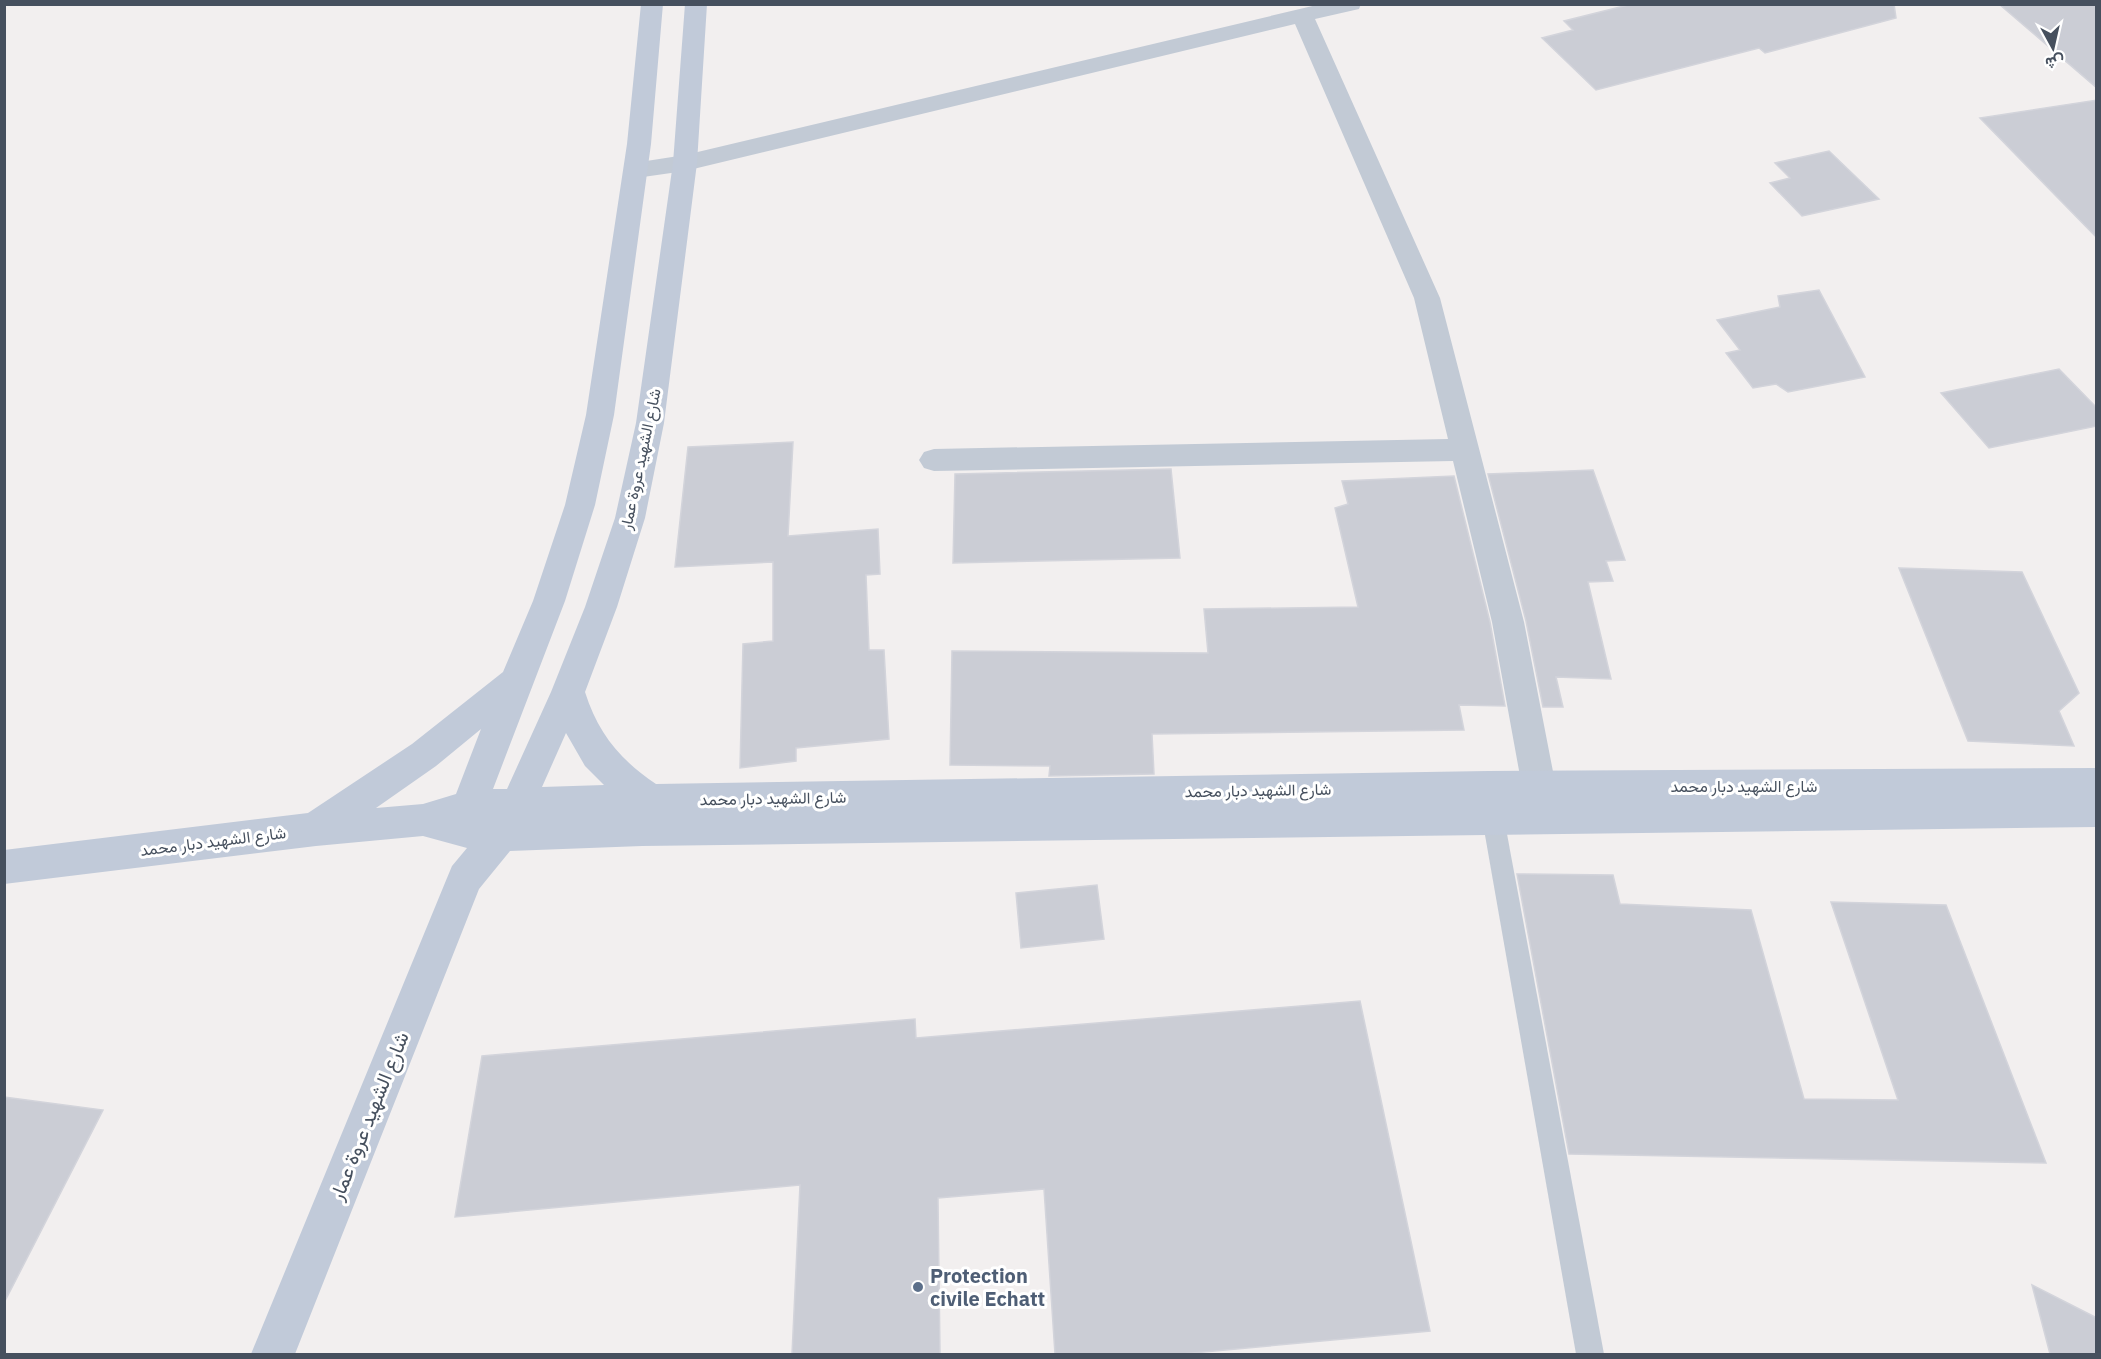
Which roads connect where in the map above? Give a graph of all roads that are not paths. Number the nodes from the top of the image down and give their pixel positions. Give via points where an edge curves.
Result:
1 (652, 4) edge
2 (696, 4) edge
3 (1351, 4) edge
4 (1303, 17) junction
5 (686, 163) junction
6 (636, 170) junction
7 (1466, 450) junction
8 (934, 460) dead end
9 (516, 680) junction
10 (568, 692) junction
11 (2097, 784) edge
12 (1539, 787) junction
13 (651, 800) junction
14 (2097, 812) edge
15 (1493, 818) junction
16 (466, 819) junction
17 (510, 819) junction
18 (316, 829) junction
19 (4, 867) edge
20 (465, 878) junction
21 (273, 1354) edge
22 (1590, 1354) edge

1 - 6 street, شارع الشهيد عروة عمار
2 - 5 street, شارع الشهيد عروة عمار
3 - 4 street
4 - 5 street
4 - 7 street via 1427,298
5 - 6 street
5 - 10 street, شارع الشهيد عروة عمار via 650,423 630,518
6 - 9 street, شارع الشهيد عروة عمار via 600,415 580,506 549,601
7 - 8 street
7 - 12 street via 1508,622
9 - 16 street, شارع الشهيد عروة عمار
9 - 18 street via 424,755
10 - 13 street via 587,742 625,784
10 - 17 street, شارع الشهيد عروة عمار
11 - 12 street, شارع الشهيد دبار محمد
12 - 13 street, شارع الشهيد دبار محمد
13 - 17 street, شارع الشهيد دبار محمد
14 - 15 street, شارع الشهيد دبار محمد
15 - 17 street, شارع الشهيد دبار محمد via 642,829
15 - 22 lane
16 - 17 street, شارع الشهيد دبار محمد
16 - 18 street, شارع الشهيد دبار محمد via 443,829 423,820
16 - 20 street, شارع الشهيد عروة عمار
17 - 20 street, شارع الشهيد عروة عمار
18 - 19 street, شارع الشهيد دبار محمد
20 - 21 street, شارع الشهيد عروة عمار

